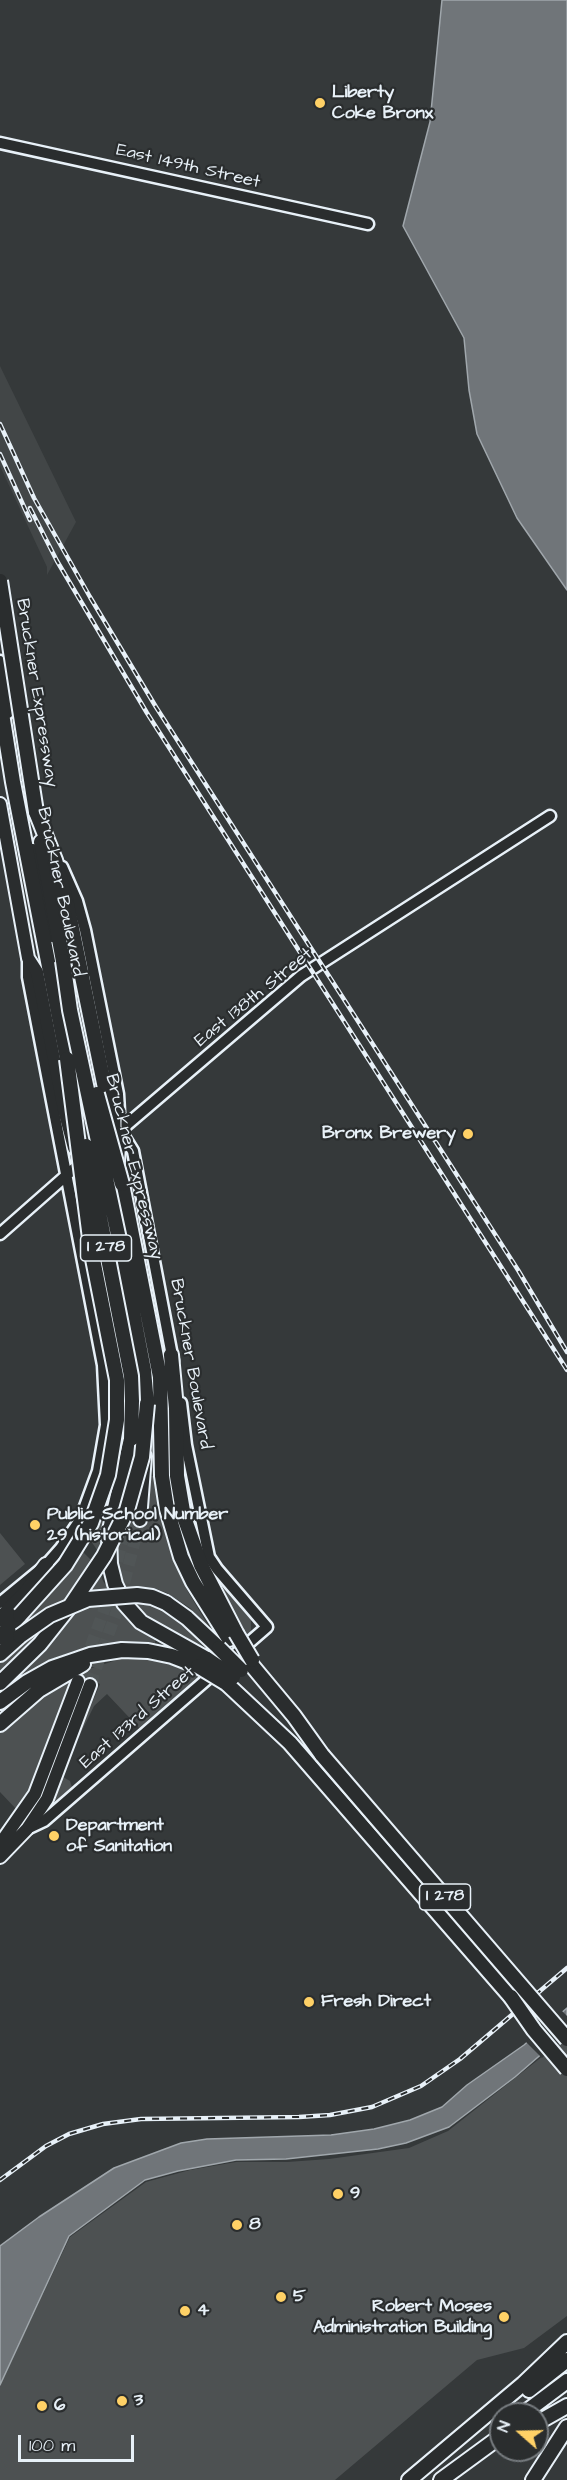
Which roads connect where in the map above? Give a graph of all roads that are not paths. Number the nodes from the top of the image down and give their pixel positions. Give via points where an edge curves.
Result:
1 (0, 143) edge
2 (368, 224) dead end
3 (0, 581) edge
4 (0, 602) edge
5 (0, 661) edge
6 (2, 684) edge
7 (0, 701) edge
8 (0, 804) edge
9 (36, 812) junction
10 (550, 816) dead end
11 (52, 937) joint
12 (28, 958) junction
13 (63, 961) junction
14 (67, 1059) junction
15 (120, 1131) junction
16 (94, 1151) junction
17 (80, 1164) junction
18 (65, 1175) junction
19 (0, 1234) edge
20 (114, 1236) junction
21 (171, 1355) junction
22 (46, 1565) junction
23 (0, 1603) edge
24 (10, 1627) edge
25 (267, 1627) joint
26 (0, 1637) edge
27 (228, 1640) junction
28 (122, 1650) junction
29 (0, 1654) edge
30 (203, 1663) junction
31 (240, 1670) junction
32 (0, 1683) edge
33 (0, 1702) edge
34 (0, 1724) edge
35 (285, 1724) junction
36 (27, 1829) junction
37 (0, 1844) edge
38 (0, 1857) edge
39 (511, 1997) junction
40 (567, 2039) edge
41 (567, 2057) edge
42 (567, 2068) edge
43 (567, 2342) edge
44 (567, 2360) edge
45 (567, 2371) edge
46 (567, 2381) edge
47 (567, 2393) edge
48 (514, 2402) joint
49 (539, 2402) edge
50 (549, 2404) edge
51 (567, 2406) edge
52 (549, 2416) edge
53 (489, 2419) edge
54 (567, 2427) edge
55 (454, 2443) junction
56 (489, 2448) edge
57 (409, 2480) edge
58 (441, 2480) edge
59 (533, 2480) edge

1 - 2 main road, East 149th Street
3 - 9 highway, Bruckner Expressway / I 278, bridge
4 - 15 main road, Bruckner Boulevard via 26,772 85,930 118,1094
5 - 6 main road, Bruckner Boulevard
6 - 11 main road, Bruckner Boulevard via 22,802
7 - 14 highway, Bruckner Expressway / I 278
8 - 12 main road, Bruckner Boulevard
9 - 13 highway, Bruckner Expressway / I 278
9 - 15 highway via 68,905 112,1122
10 - 15 main road, East 138th Street via 301,976
11 - 16 main road, Bruckner Boulevard
12 - 17 main road, Bruckner Boulevard via 38,972 64,1110
12 - 18 main road, Bruckner Boulevard via 28,977
13 - 27 highway, Bruckner Expressway / I 278, bridge via 133,1230 160,1377 163,1489 181,1557
13 - 32 highway, bridge via 144,1370 146,1431 127,1510 104,1556 51,1631
14 - 24 highway, bridge via 92,1254 117,1380 116,1434 105,1487 85,1535 65,1565
14 - 30 highway, Bruckner Expressway / I 278, bridge via 132,1390 130,1438 109,1534 112,1574 131,1612
15 - 16 main road, East 138th Street
15 - 20 main road
15 - 21 main road, Bruckner Boulevard via 136,1162
16 - 17 main road, East 138th Street
16 - 20 main road, Bruckner Boulevard
17 - 18 main road, East 138th Street
17 - 20 main road, Bruckner Boulevard via 102,1233 133,1386 134,1519 145,1462 143,1392
18 - 19 main road, East 138th Street
18 - 22 main road, Bruckner Boulevard via 103,1365 106,1425 89,1498 74,1529
21 - 25 main road, Bruckner Boulevard via 209,1557
21 - 27 highway via 177,1476 184,1517
22 - 23 main road, Bruckner Boulevard
22 - 24 highway via 27,1591
24 - 26 highway
24 - 27 highway, bridge via 88,1599 137,1595 166,1603
24 - 29 highway
25 - 36 main road, East 133rd Street via 44,1821
27 - 31 highway, Bruckner Expressway / I 278
28 - 30 highway
28 - 33 highway via 62,1663
28 - 34 highway via 61,1675
30 - 31 highway, bridge
31 - 35 highway
31 - 35 highway
31 - 35 highway, Bruckner Expressway / I 278 via 267,1685
35 - 39 highway, I 278 via 290,1743
35 - 40 highway, I 278, bridge via 322,1755
36 - 37 main road via 51,1792 84,1683 35,1794
36 - 38 main road
39 - 41 highway, I 278, bridge
39 - 42 highway, bridge
43 - 55 highway
44 - 48 highway
45 - 48 highway
46 - 49 highway
47 - 50 highway
51 - 52 highway
53 - 55 highway
54 - 59 highway
55 - 57 highway
56 - 58 highway

